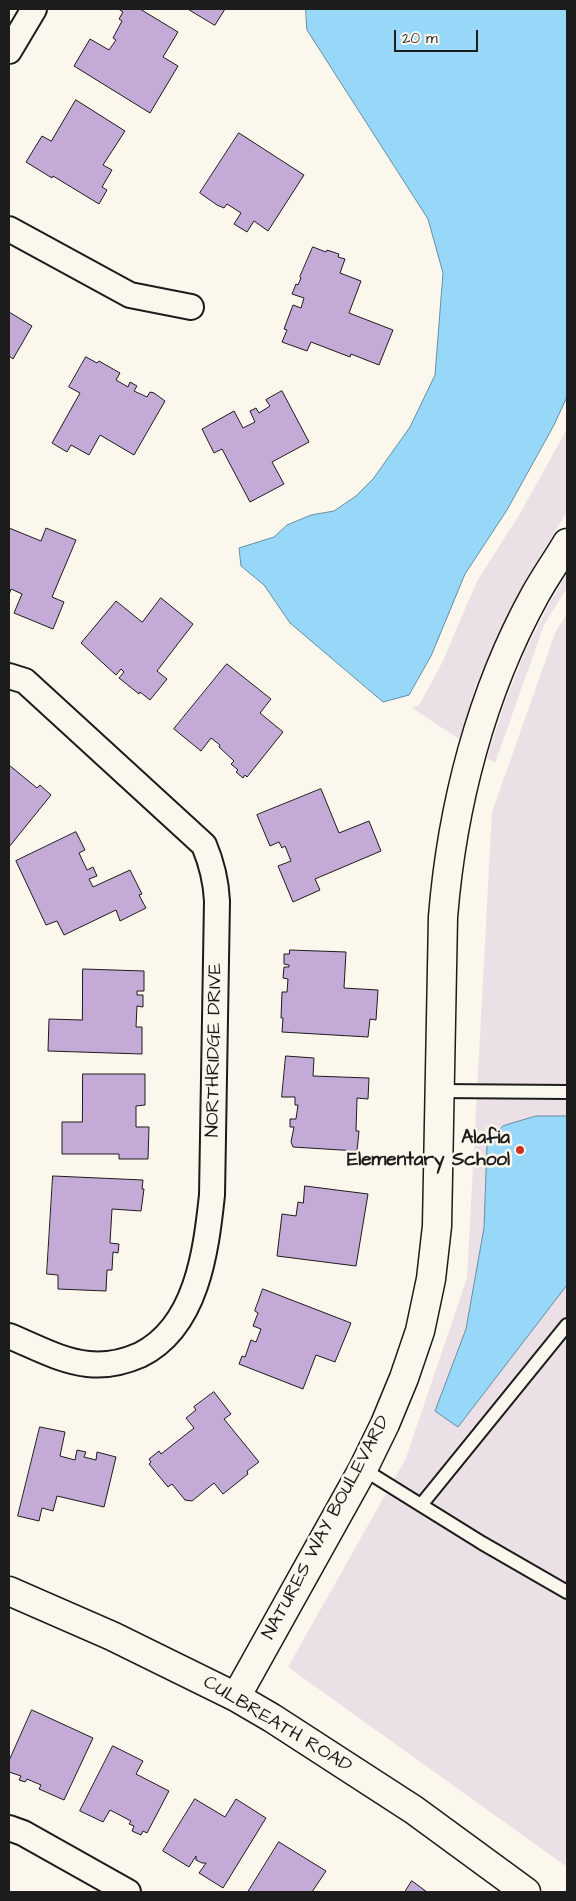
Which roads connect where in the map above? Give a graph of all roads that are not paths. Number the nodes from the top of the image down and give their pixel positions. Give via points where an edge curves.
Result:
1 (34, 9) edge
2 (9, 51) edge
3 (9, 229) edge
4 (191, 307) dead end
5 (567, 543) edge
6 (9, 676) edge
7 (440, 1092) junction
8 (567, 1092) edge
9 (567, 1325) edge
10 (9, 1336) edge
11 (363, 1469) junction
12 (421, 1505) junction
13 (9, 1591) edge
14 (567, 1592) edge
15 (236, 1697) junction
16 (9, 1828) edge
17 (128, 1892) edge
18 (526, 1892) edge

1 - 2 street
3 - 4 street via 130,295
5 - 7 street, NATURES WAY BOULEVARD via 535,595 511,645 490,695 462,788 447,870 443,917
6 - 10 street, NORTHRIDGE DRIVE via 25,681 204,845 216,881 218,902 212,1195 200,1267 181,1316 155,1346 134,1358 111,1364 76,1362
7 - 8 lane
7 - 11 street, NATURES WAY BOULEVARD via 437,1226 426,1305 404,1378
9 - 12 lane
11 - 12 lane
11 - 15 street, NATURES WAY BOULEVARD
12 - 14 lane
13 - 15 street, CULBREATH ROAD via 112,1636
15 - 18 street, CULBREATH ROAD via 414,1810
16 - 17 street

